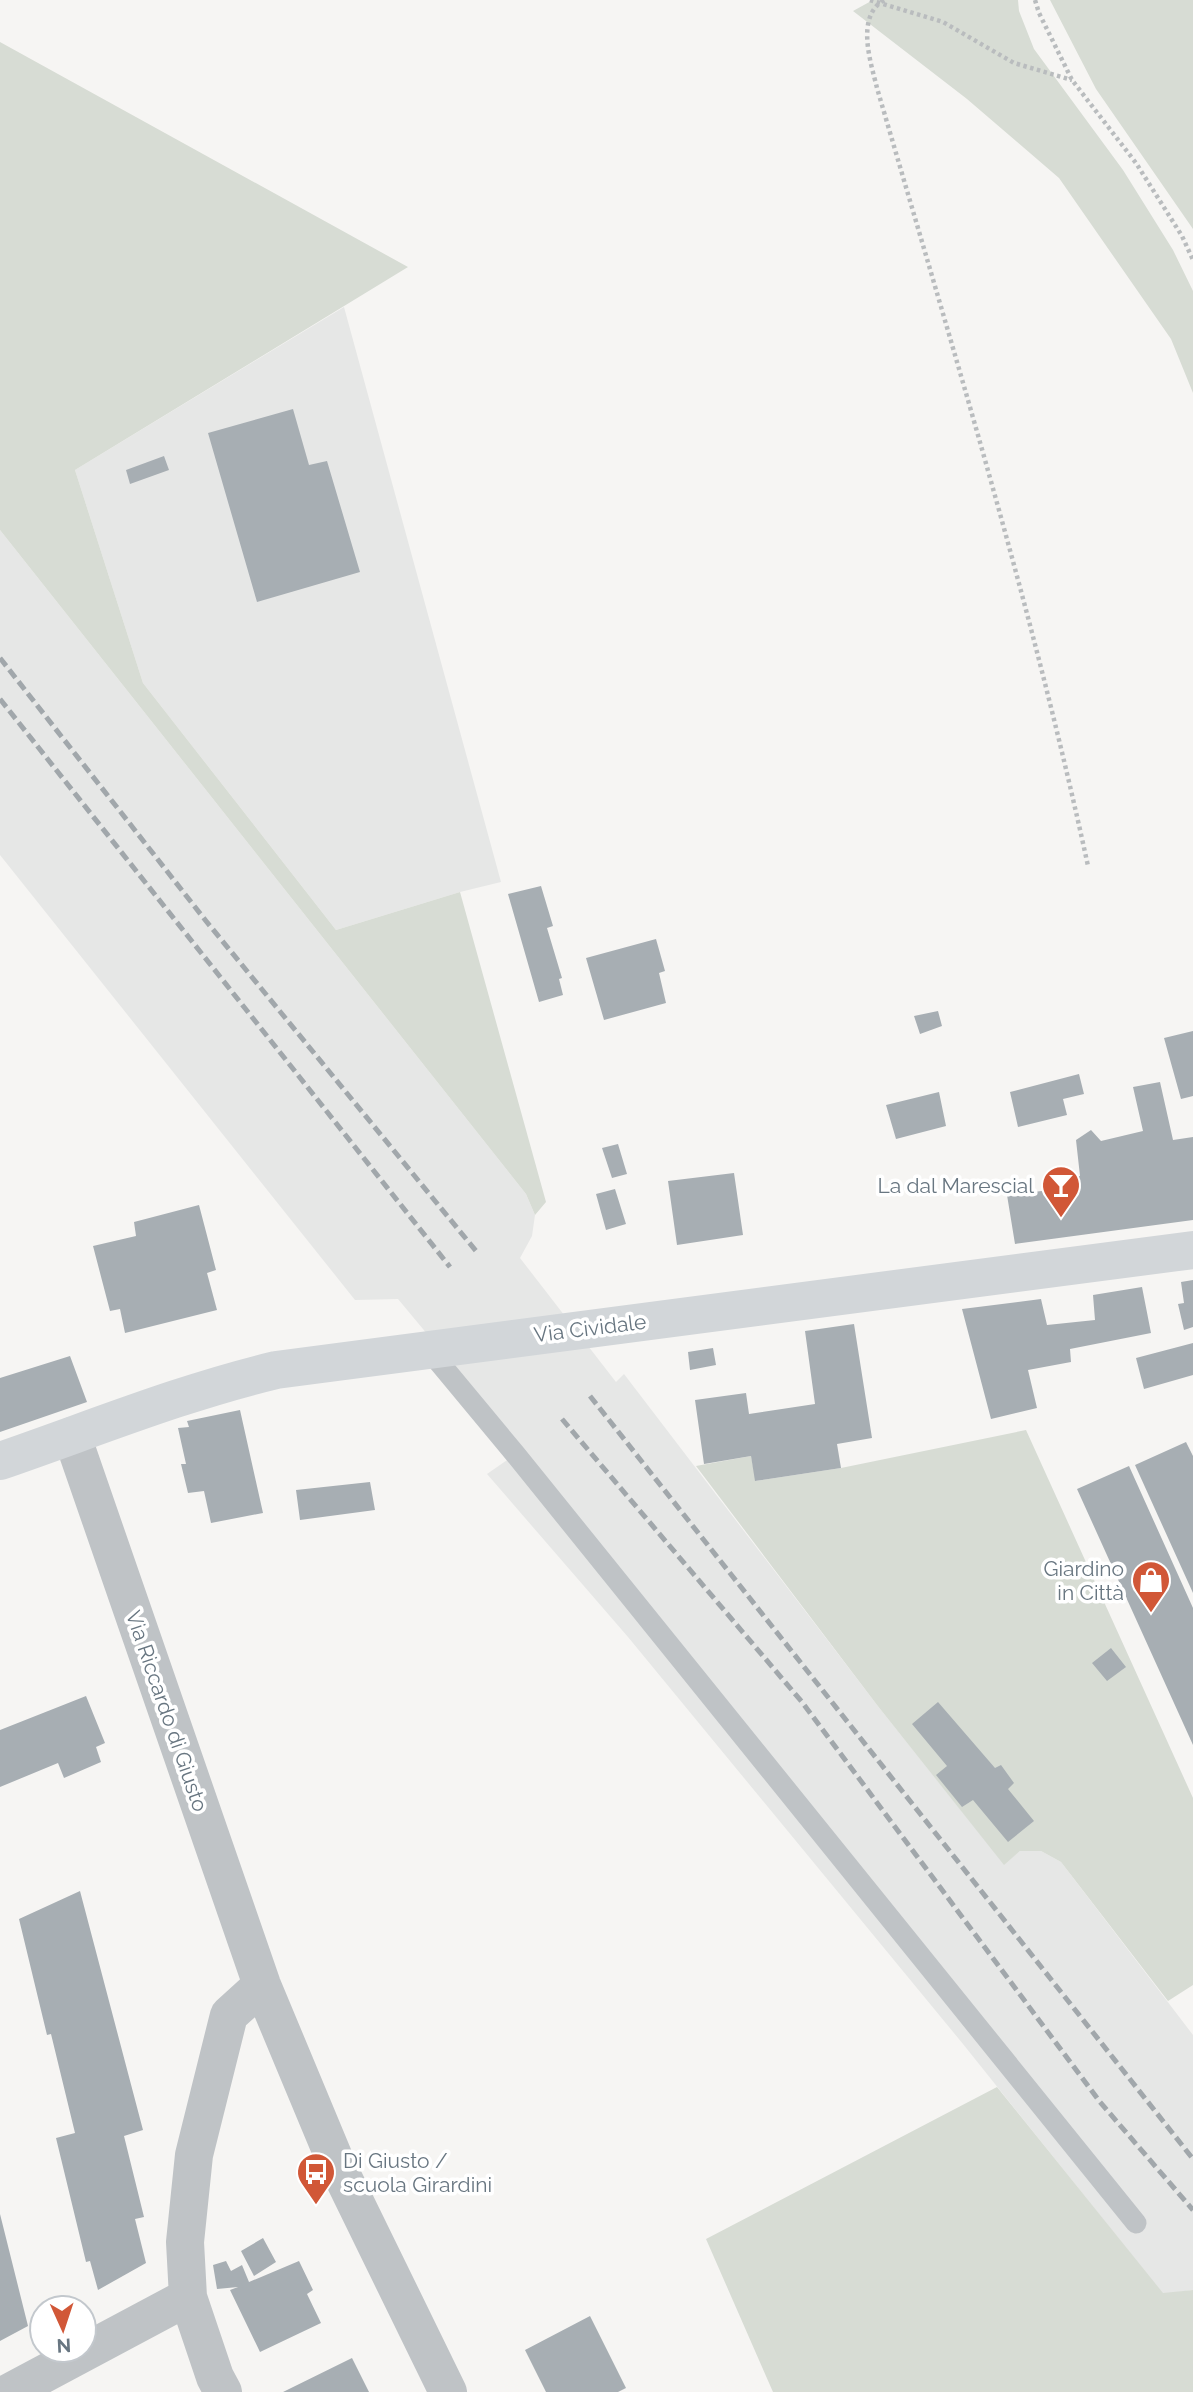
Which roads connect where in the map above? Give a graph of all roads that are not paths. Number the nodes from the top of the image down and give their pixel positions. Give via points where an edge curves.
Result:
1 (1193, 1250) edge
2 (428, 1349) junction
3 (72, 1436) junction
4 (0, 1461) edge
5 (262, 1985) junction
6 (1136, 2223) dead end
7 (188, 2297) junction
8 (209, 2387) edge
9 (10, 2392) edge
10 (447, 2392) edge

1 - 2 main road, Via Cividale
2 - 3 main road, Via Cividale via 276,1370 162,1402
2 - 6 lane
3 - 4 main road, Via Cividale
3 - 5 street, Via Riccardo di Giusto
5 - 7 street via 229,2015 194,2155 186,2242
5 - 10 street, Via Riccardo di Giusto via 337,2165
7 - 8 street
7 - 9 street

